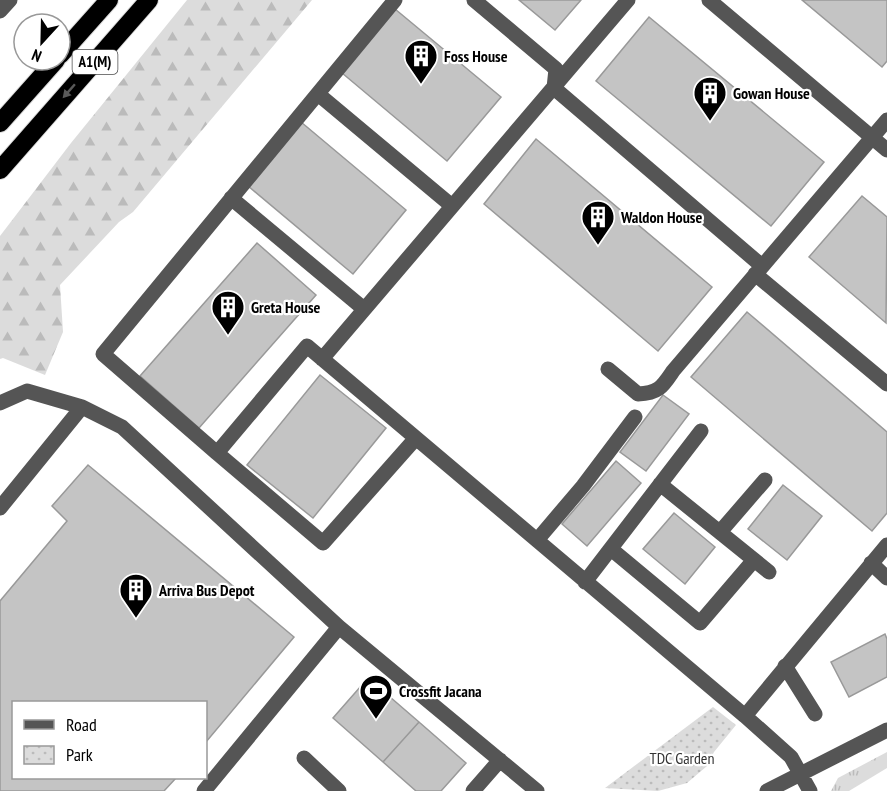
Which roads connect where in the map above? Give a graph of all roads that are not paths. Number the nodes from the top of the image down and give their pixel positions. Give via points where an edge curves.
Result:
1 (10, 0) edge
2 (109, 0) edge
3 (149, 0) edge
4 (395, 0) edge
5 (474, 0) edge
6 (628, 0) edge
7 (709, 0) edge
8 (0, 11) edge
9 (72, 42) edge
10 (45, 72) edge
11 (554, 88) junction
12 (318, 94) junction
13 (887, 120) edge
14 (0, 122) edge
15 (40, 123) junction
16 (872, 137) junction
17 (887, 150) edge
18 (0, 170) edge
19 (0, 181) edge
20 (231, 198) junction
21 (452, 206) junction
22 (759, 270) junction
23 (364, 309) junction
24 (322, 359) junction
25 (608, 369) dead end
26 (887, 384) edge
27 (0, 403) edge
28 (82, 407) junction
29 (635, 417) dead end
30 (701, 431) dead end
31 (416, 438) junction
32 (217, 453) junction
33 (765, 480) dead end
34 (660, 484) junction
35 (0, 508) edge
36 (720, 532) junction
37 (538, 540) junction
38 (887, 544) edge
39 (611, 549) junction
40 (754, 560) junction
41 (871, 563) junction
42 (769, 572) dead end
43 (887, 578) edge
44 (585, 582) junction
45 (339, 627) junction
46 (785, 666) junction
47 (815, 714) dead end
48 (745, 716) junction
49 (887, 730) edge
50 (304, 758) dead end
51 (500, 760) junction
52 (802, 775) junction
53 (204, 791) edge
54 (339, 791) edge
55 (473, 791) edge
56 (537, 791) edge
57 (767, 791) edge
58 (810, 791) edge

1 - 8 street
2 - 9 highway, A1(M)
3 -> 15 highway, A1(M)
4 - 12 street
5 - 11 street via 556,69
6 - 11 street
7 - 16 street
10 - 14 highway, A1(M)
11 - 21 street
11 - 22 street
12 - 20 street
12 - 21 street
13 - 16 street
15 - 18 highway, A1(M)
15 - 19 highway
16 - 17 street
16 - 22 street
20 - 23 street
20 - 32 street via 104,354
21 - 23 street
22 - 25 street via 663,386 652,393 638,394
22 - 26 street
23 - 24 street
24 - 31 street
24 - 32 street via 307,346
27 - 28 street via 27,391
28 - 35 street
28 - 45 street via 122,427
29 - 37 street
30 - 34 street
31 - 32 street via 323,543
31 - 37 street
33 - 36 street
34 - 36 street
34 - 39 street
36 - 40 street
37 - 44 street
38 - 41 street
39 - 40 street via 700,623
39 - 44 street
40 - 42 street
41 - 43 street
41 - 46 street
44 - 48 street
45 - 51 street
45 - 53 street
46 - 47 street
46 - 48 street
48 - 52 street via 791,757
49 - 52 street
50 - 54 street
51 - 55 street
51 - 56 street
52 - 57 street
52 - 58 street

